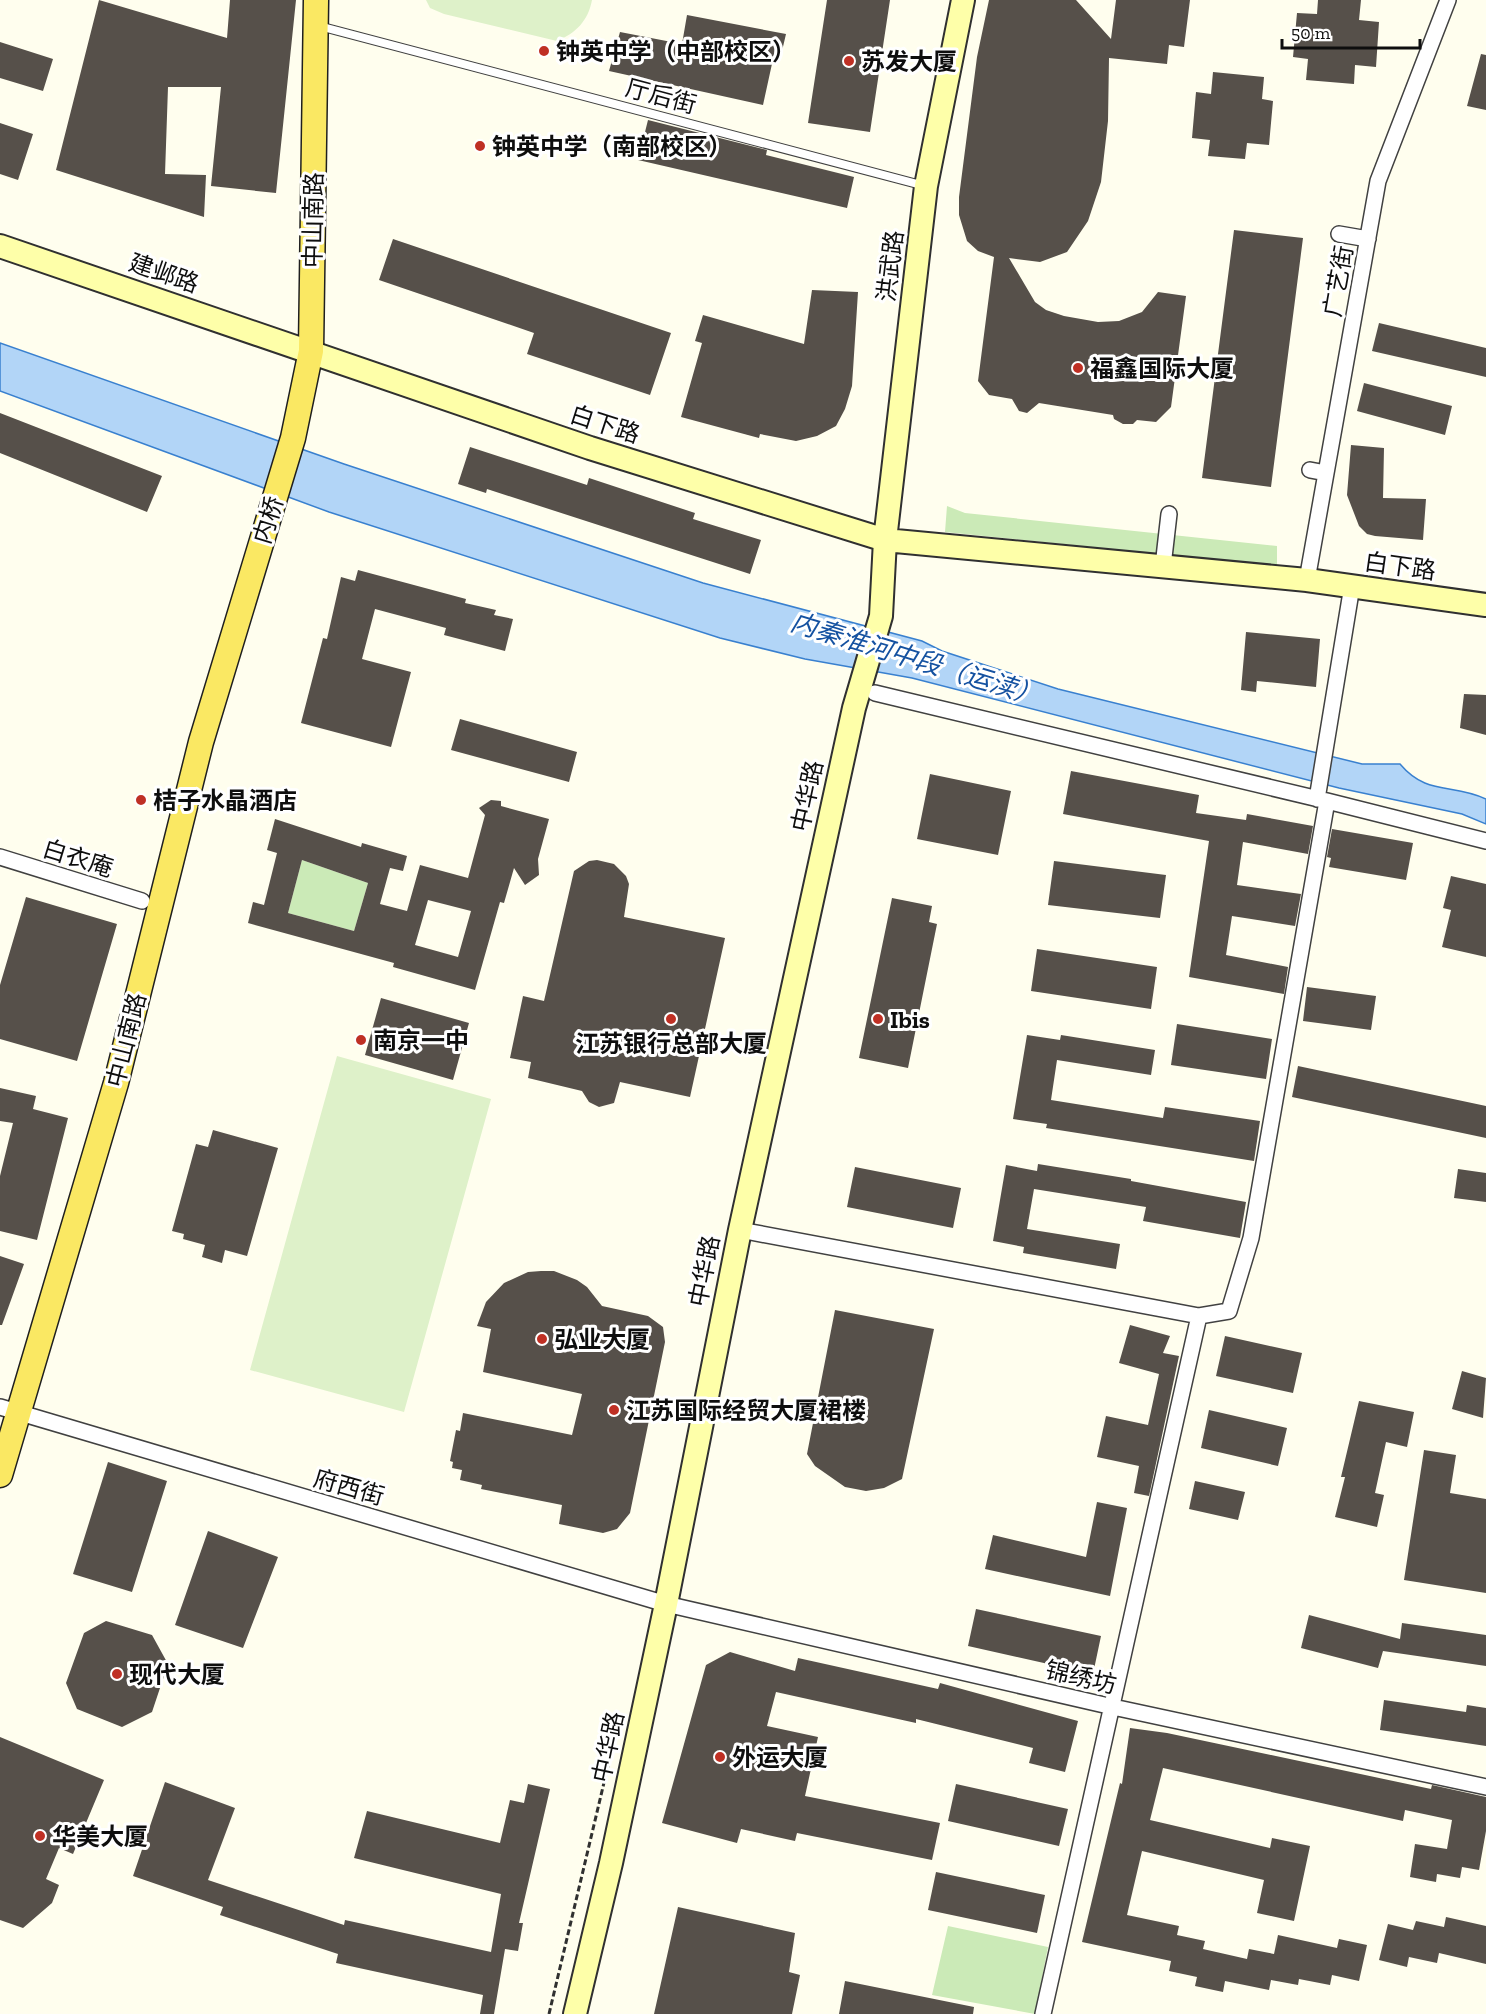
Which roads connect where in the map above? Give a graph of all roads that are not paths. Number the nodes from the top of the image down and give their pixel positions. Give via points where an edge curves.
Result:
1 (316, 0) edge
2 (963, 0) edge
3 (1448, 0) edge
4 (315, 25) junction
5 (927, 186) junction
6 (1339, 234) dead end
7 (1368, 240) junction
8 (0, 246) edge
9 (311, 351) junction
10 (1310, 470) dead end
11 (1326, 473) junction
12 (1169, 514) dead end
13 (885, 540) junction
14 (1163, 566) junction
15 (1307, 580) junction
16 (1352, 586) junction
17 (1486, 605) edge
18 (875, 693) dead end
19 (1322, 800) junction
20 (1486, 841) edge
21 (0, 857) edge
22 (142, 901) dead end
23 (740, 1230) junction
24 (1199, 1316) junction
25 (0, 1407) edge
26 (19, 1413) junction
27 (3, 1468) edge
28 (666, 1604) junction
29 (1113, 1707) junction
30 (1486, 1787) edge
31 (575, 2014) edge
32 (1043, 2014) edge

1 - 4 lane
2 - 5 main road, 洪武路
3 - 7 street, 广艺街 via 1378,181
4 - 5 lane, 厅后街
4 - 9 main road, 中山南路
5 - 13 main road, 洪武路
6 - 7 street
7 - 11 street, 广艺街
8 - 9 main road, 建邺路
9 - 13 main road, 白下路 via 590,448
9 - 26 lane via 292,438 201,742 116,1083
10 - 11 street
11 - 15 street, 广艺街
12 - 14 street
13 - 14 main road, 白下路
13 - 23 main road, 中华路 via 880,616 854,708
14 - 15 main road, 白下路
15 - 16 main road, 白下路
16 - 17 main road, 白下路
16 - 19 street via 1328,730
18 - 19 street
19 - 20 street
19 - 24 street via 1251,1238 1229,1311
21 - 22 street, 白衣庵
23 - 24 street
23 - 28 main road, 中华路
24 - 29 street
25 - 26 street, 府西街
26 - 27 lane
26 - 28 street, 府西街
28 - 29 street, 锦绣坊
28 - 31 main road, 中华路
29 - 30 street, 锦绣坊
29 - 32 street

